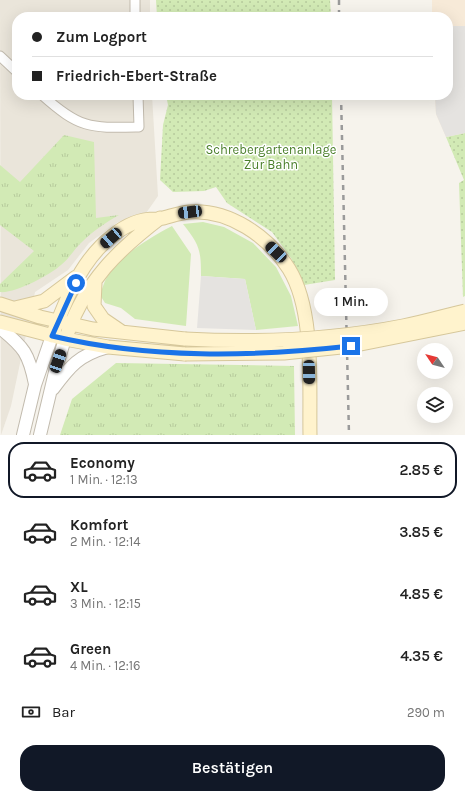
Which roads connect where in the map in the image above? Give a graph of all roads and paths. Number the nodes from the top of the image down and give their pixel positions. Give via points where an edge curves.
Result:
1 (135, 0) edge
2 (136, 12) edge
3 (0, 56) edge
4 (12, 67) edge
5 (48, 100) edge
6 (138, 100) edge
7 (160, 218) junction
8 (80, 273) junction
9 (95, 279) junction
10 (0, 304) edge
11 (13, 308) junction
12 (465, 311) edge
13 (57, 321) junction
14 (0, 322) edge
15 (465, 323) edge
16 (71, 324) junction
17 (0, 328) edge
18 (124, 334) junction
19 (52, 336) junction
20 (66, 339) junction
21 (108, 347) junction
22 (35, 385) junction
23 (50, 394) junction
24 (23, 435) edge
25 (40, 435) edge
26 (310, 435) edge

1 - 2 street
3 - 4 street
5 - 6 street via 69,118 100,128 139,126
7 - 8 main road via 143,220 125,227 100,247
7 - 9 main road via 129,242
7 - 26 main road via 190,212 221,216 236,222 259,235 290,270 306,315
8 - 11 main road via 44,301
8 - 13 main road
9 - 16 main road
9 - 18 main road via 94,306 103,319
10 - 11 main road
11 - 13 main road
12 - 18 main road, bridge via 403,326 341,336 279,341
13 - 16 main road
13 - 19 main road
14 - 19 main road
15 - 21 main road, bridge via 351,346 284,353 185,354
16 - 18 main road
16 - 20 main road
17 - 22 street via 19,343 25,352
19 - 20 main road
19 - 22 street
20 - 21 main road
20 - 23 street
21 - 23 street via 77,360
22 - 24 street
23 - 25 street

